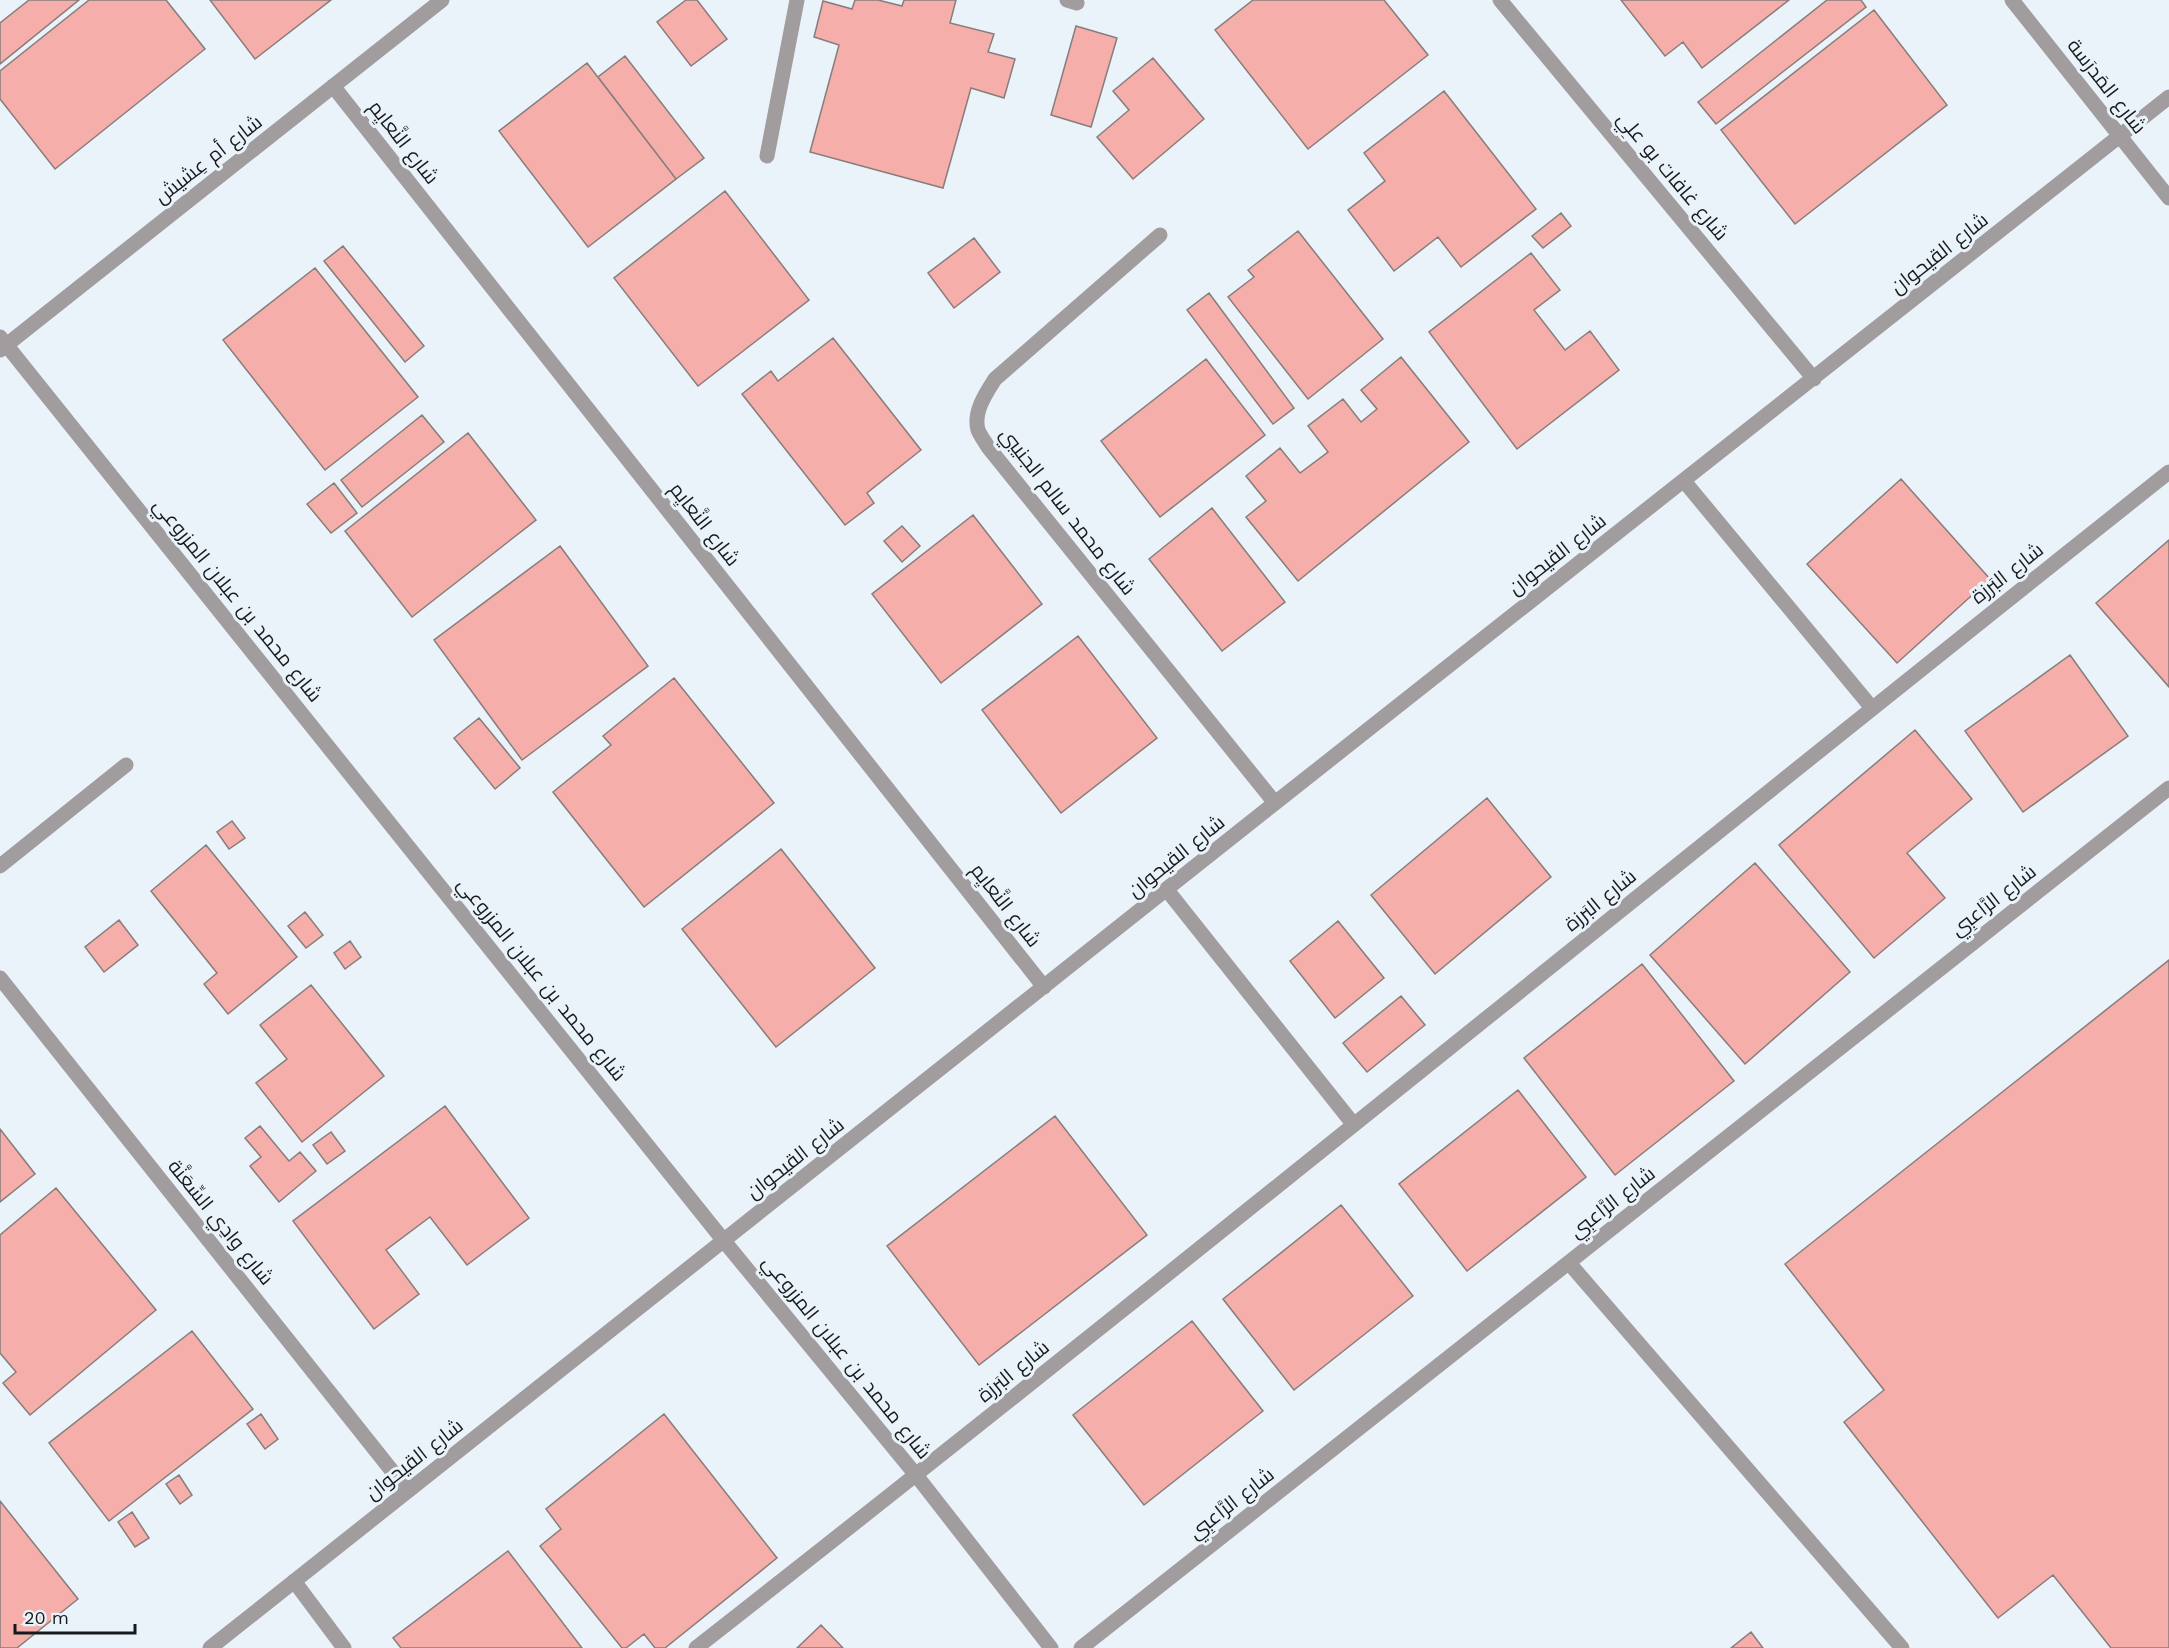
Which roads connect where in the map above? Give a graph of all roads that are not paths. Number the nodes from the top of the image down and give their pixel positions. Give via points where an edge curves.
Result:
1 (441, 0) edge
2 (797, 0) edge
3 (1500, 0) edge
4 (2012, 0) edge
5 (333, 86) junction
6 (2169, 97) edge
7 (2120, 136) junction
8 (766, 156) dead end
9 (2169, 198) edge
10 (1160, 234) dead end
11 (2, 344) edge
12 (1814, 379) junction
13 (2169, 472) edge
14 (1684, 481) junction
15 (1872, 708) junction
16 (126, 765) dead end
17 (2169, 788) edge
18 (1275, 803) junction
19 (0, 866) edge
20 (1167, 890) junction
21 (0, 978) edge
22 (1044, 987) junction
23 (1354, 1125) junction
24 (724, 1241) junction
25 (1569, 1263) junction
26 (916, 1475) junction
27 (408, 1491) junction
28 (294, 1581) junction
29 (210, 1648) edge
30 (344, 1648) edge
31 (696, 1648) edge
32 (1051, 1648) edge
33 (1081, 1648) edge
34 (1902, 1648) edge

1 - 5 street, شارع أم عِشيش
2 - 8 street
3 - 12 street, شارع غافات بو علِي
4 - 7 street, شارع المَدرَسة
5 - 11 street, شارع أم عِشيش
5 - 22 street, شارع النَّعايِم
6 - 7 street, شارع القيحوان
7 - 9 street, شارع المَدرَسة
7 - 12 street, شارع القيحوان
10 - 18 street, شارع محمد سالم الجنيبي via 995,379 984,396 978,429 988,447
11 - 24 street, شارع محمد بن عبلان المزروعي
12 - 14 street, شارع القيحوان
13 - 15 street, شارع البَرزة
14 - 15 street
14 - 18 street, شارع القيحوان
15 - 23 street, شارع البَرزة
16 - 19 street
17 - 25 street, شارع الرَّاعبِي
18 - 20 street, شارع القيحوان
20 - 22 street, شارع القيحوان
20 - 23 street
21 - 27 street, شارع وادِي السِّعَنَّة
22 - 24 street, شارع القيحوان
23 - 26 street, شارع البَرزة
24 - 26 street, شارع محمد بن عبلان المزروعي
24 - 27 street, شارع القيحوان
25 - 33 street, شارع الرَّاعبِي
25 - 34 street
26 - 31 street, شارع البَرزة
26 - 32 street, شارع محمد بن عبلان المزروعي
27 - 28 street, شارع القيحوان
28 - 29 street, شارع القيحوان
28 - 30 street

